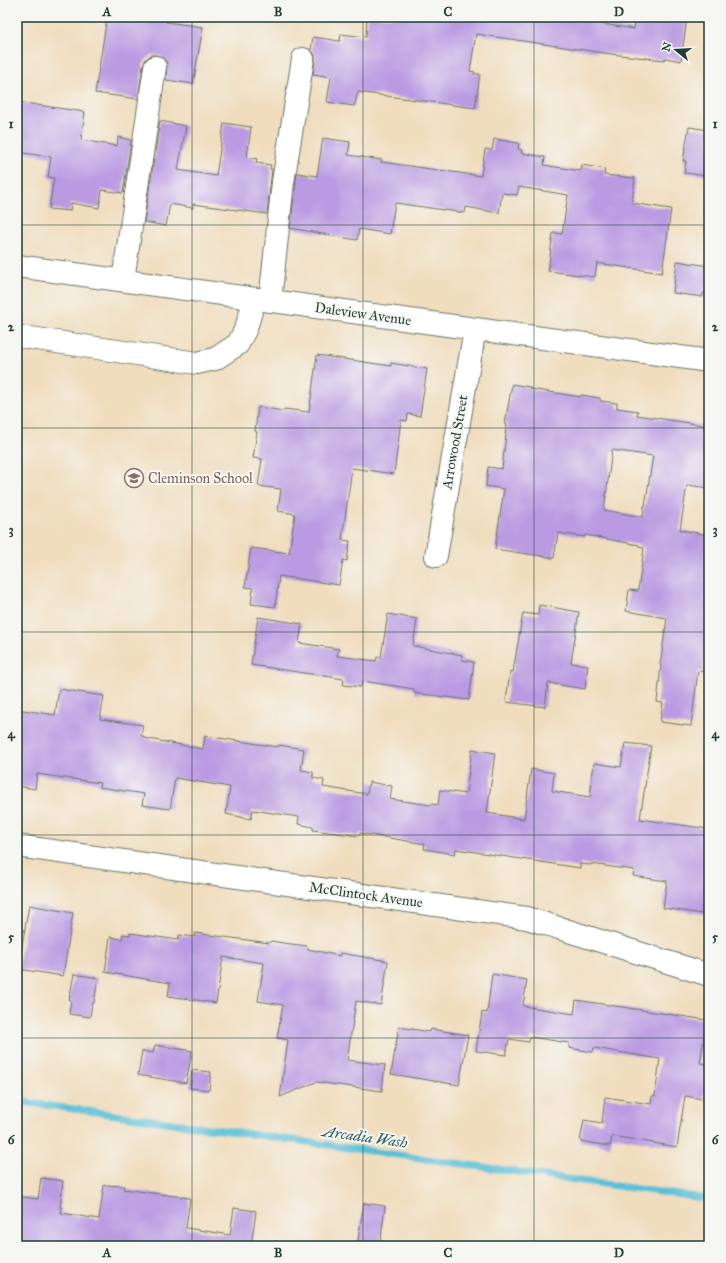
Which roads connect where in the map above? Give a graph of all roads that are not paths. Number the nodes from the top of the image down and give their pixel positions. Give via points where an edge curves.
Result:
1 (303, 59) dead end
2 (156, 67) dead end
3 (17, 266) edge
4 (123, 280) junction
5 (263, 300) junction
6 (475, 329) junction
7 (17, 336) edge
8 (709, 360) edge
9 (436, 556) dead end
10 (17, 846) edge
11 (709, 975) edge

1 - 5 street
2 - 4 street
3 - 4 street, Daleview Avenue
4 - 5 street, Daleview Avenue
5 - 6 street, Daleview Avenue
5 - 7 street via 238,344 215,359 197,363
6 - 8 street, Daleview Avenue
6 - 9 street, Arrowood Street
10 - 11 street, McClintock Avenue via 527,918

